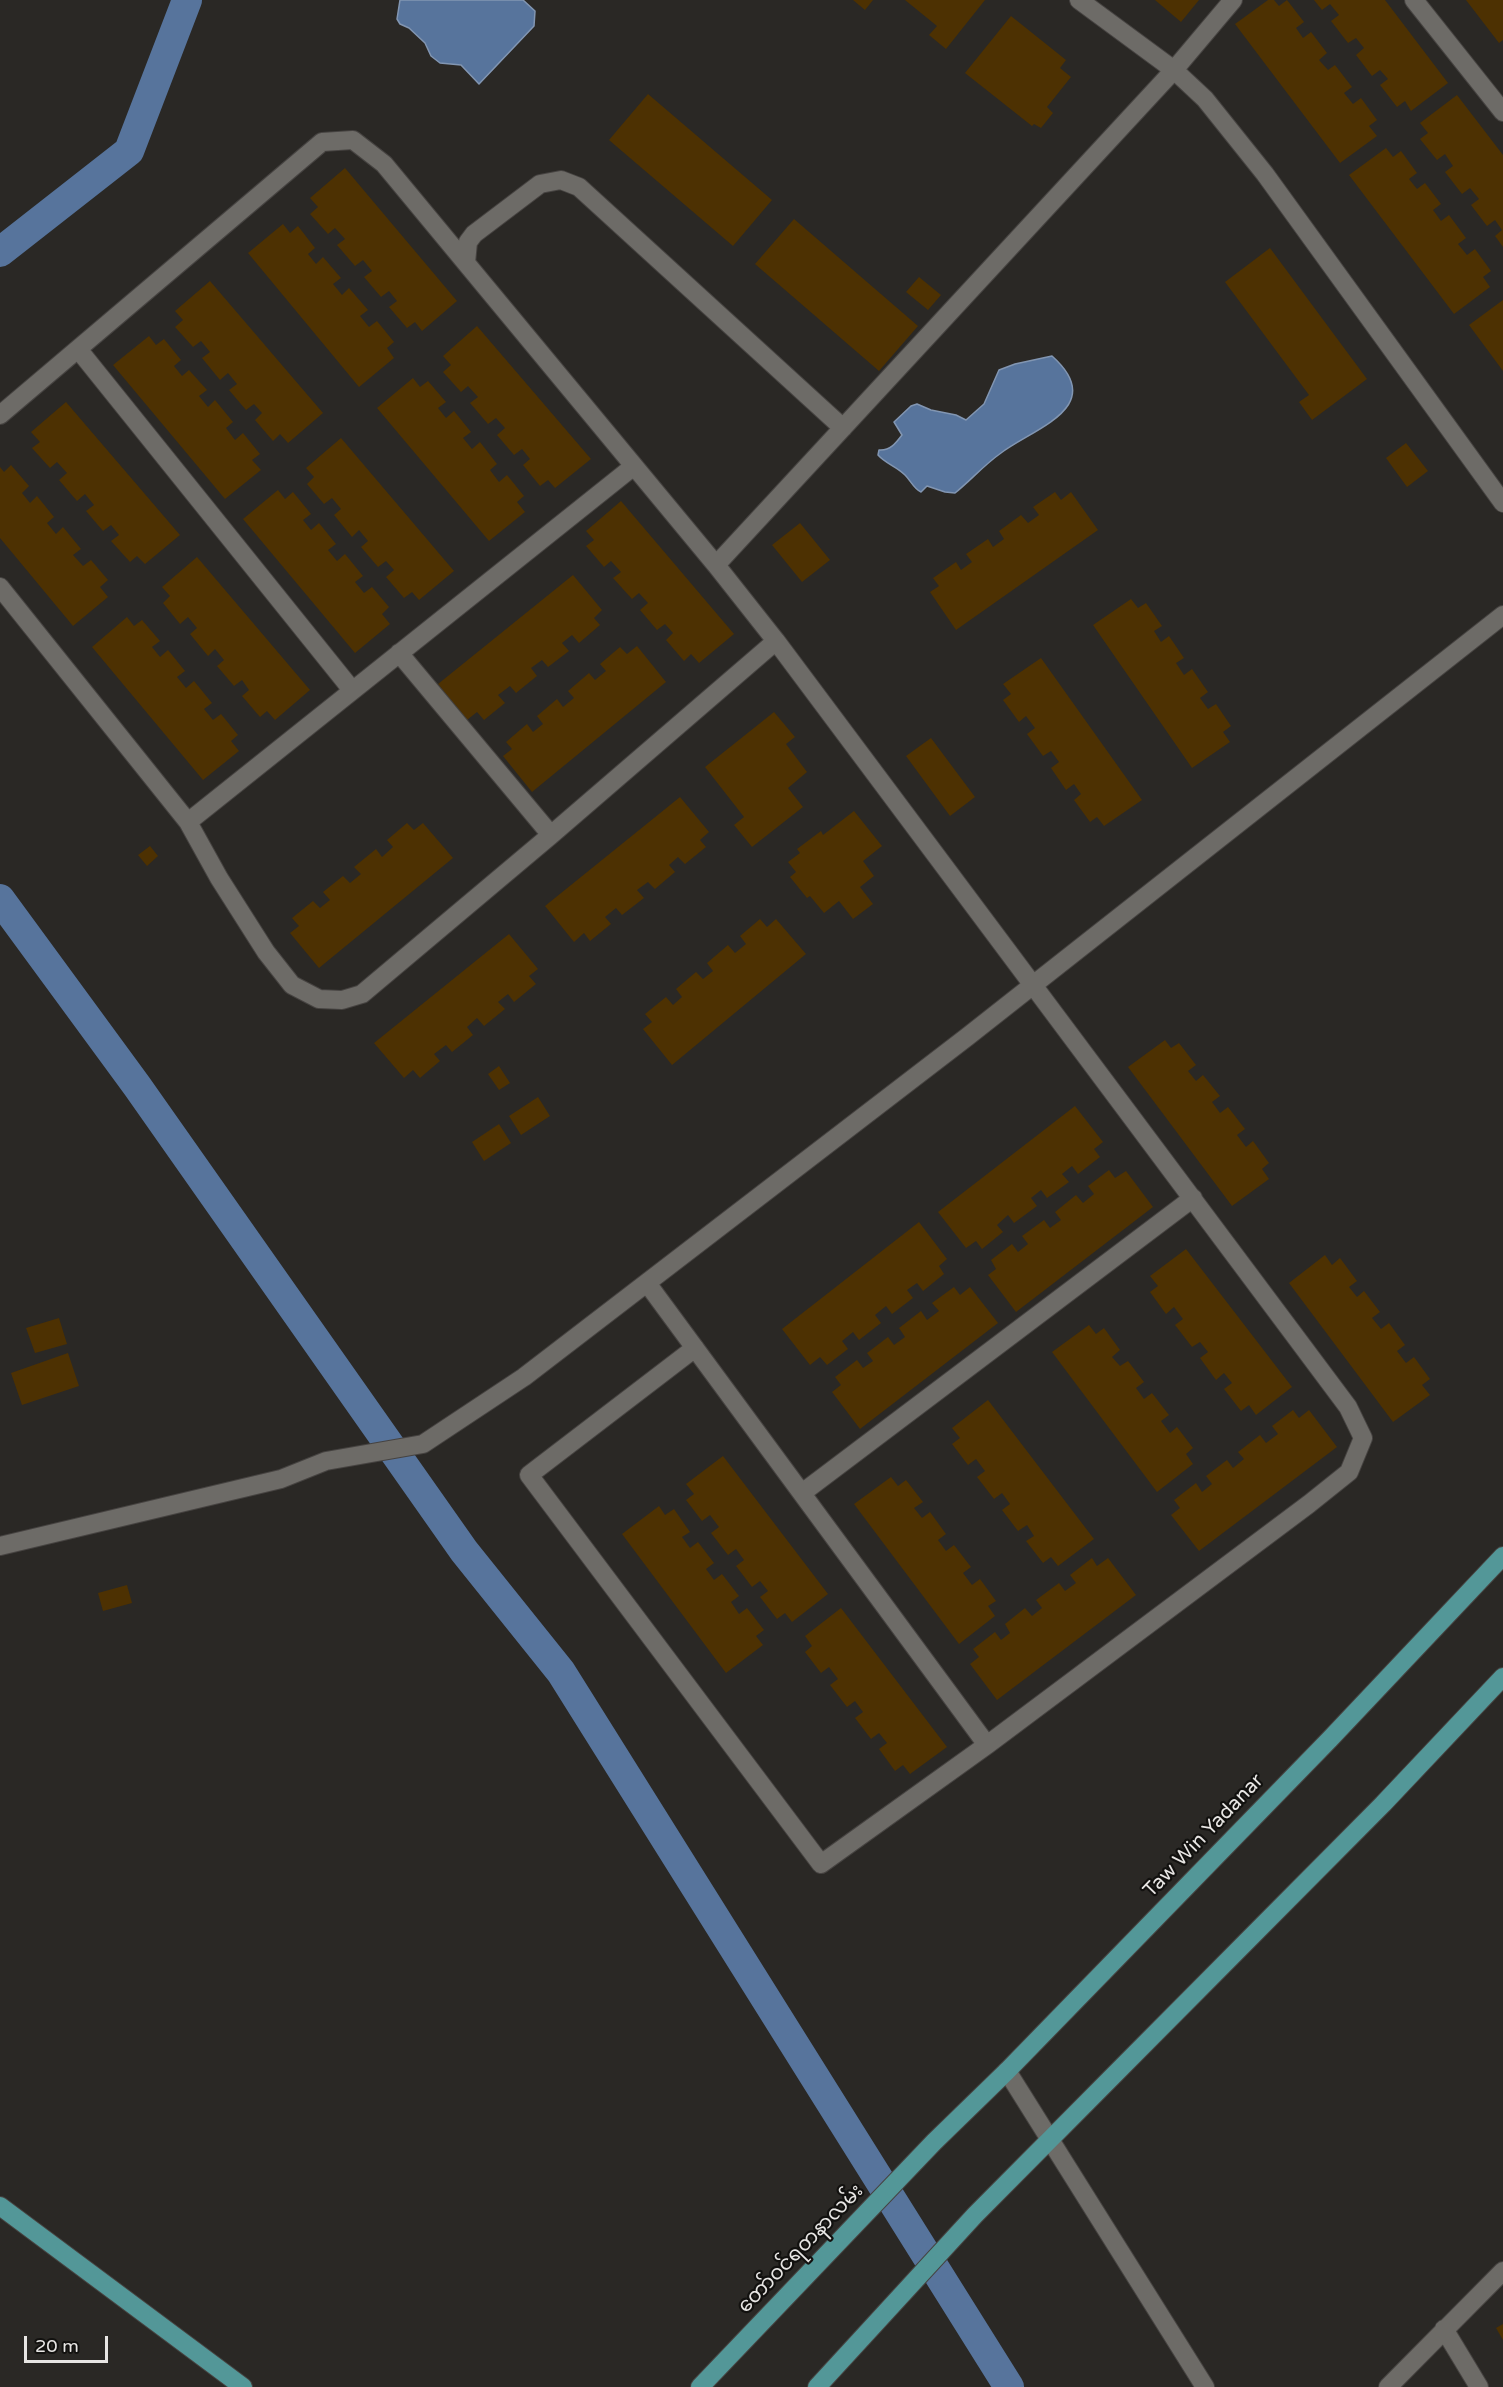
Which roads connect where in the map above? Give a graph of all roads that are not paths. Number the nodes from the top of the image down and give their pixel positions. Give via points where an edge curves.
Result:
1 (1079, 0) edge
2 (1233, 0) edge
3 (1414, 0) edge
4 (1174, 70) junction
5 (1503, 112) edge
6 (466, 263) junction
7 (78, 349) junction
8 (0, 415) edge
9 (843, 428) junction
10 (634, 466) junction
11 (1503, 503) edge
12 (716, 565) junction
13 (0, 587) edge
14 (1503, 615) edge
15 (776, 641) junction
16 (399, 653) junction
17 (352, 690) junction
18 (188, 822) junction
19 (551, 835) junction
20 (1034, 984) junction
21 (1193, 1198) junction
22 (647, 1283) junction
23 (695, 1348) junction
24 (802, 1493) junction
25 (0, 1546) edge
26 (1503, 1557) edge
27 (1503, 1677) edge
28 (987, 1745) junction
29 (1007, 2071) junction
30 (1050, 2140) junction
31 (933, 2142) joint
32 (0, 2206) edge
33 (1503, 2271) edge
34 (1444, 2329) junction
35 (243, 2387) edge
36 (700, 2387) edge
37 (817, 2387) edge
38 (1205, 2387) edge
39 (1388, 2387) edge
40 (1479, 2387) edge

1 - 4 street
2 - 4 street
3 - 5 street
4 - 9 street
4 - 11 street via 1205,99 1265,174
6 - 7 street via 384,164 353,140 322,142
6 - 9 street via 468,242 474,234 540,184 561,180 579,187
6 - 10 street
7 - 8 street
7 - 17 street
9 - 12 street
10 - 12 street
10 - 16 street
12 - 15 street
13 - 18 street
14 - 20 street
15 - 19 street
15 - 20 street
16 - 17 street
16 - 19 street
17 - 18 street
18 - 19 street via 260,943 292,985 319,999 342,1000 362,994
20 - 21 street
20 - 22 street
21 - 24 street
21 - 28 street via 1348,1407 1363,1438 1348,1472 1341,1478
22 - 23 street
22 - 25 street via 524,1377 423,1444 326,1461 281,1479
23 - 24 street
23 - 28 street via 529,1475 821,1864
24 - 28 street
26 - 29 main road, Taw Win Yadanar
27 - 30 main road via 1383,1804
29 - 30 street
29 - 31 main road, Taw Win Yadanar
30 - 37 main road
30 - 38 street
31 - 36 main road, တော်ဝင်ရတနာလမ်း
32 - 35 main road
33 - 34 street
34 - 39 street
34 - 40 street

